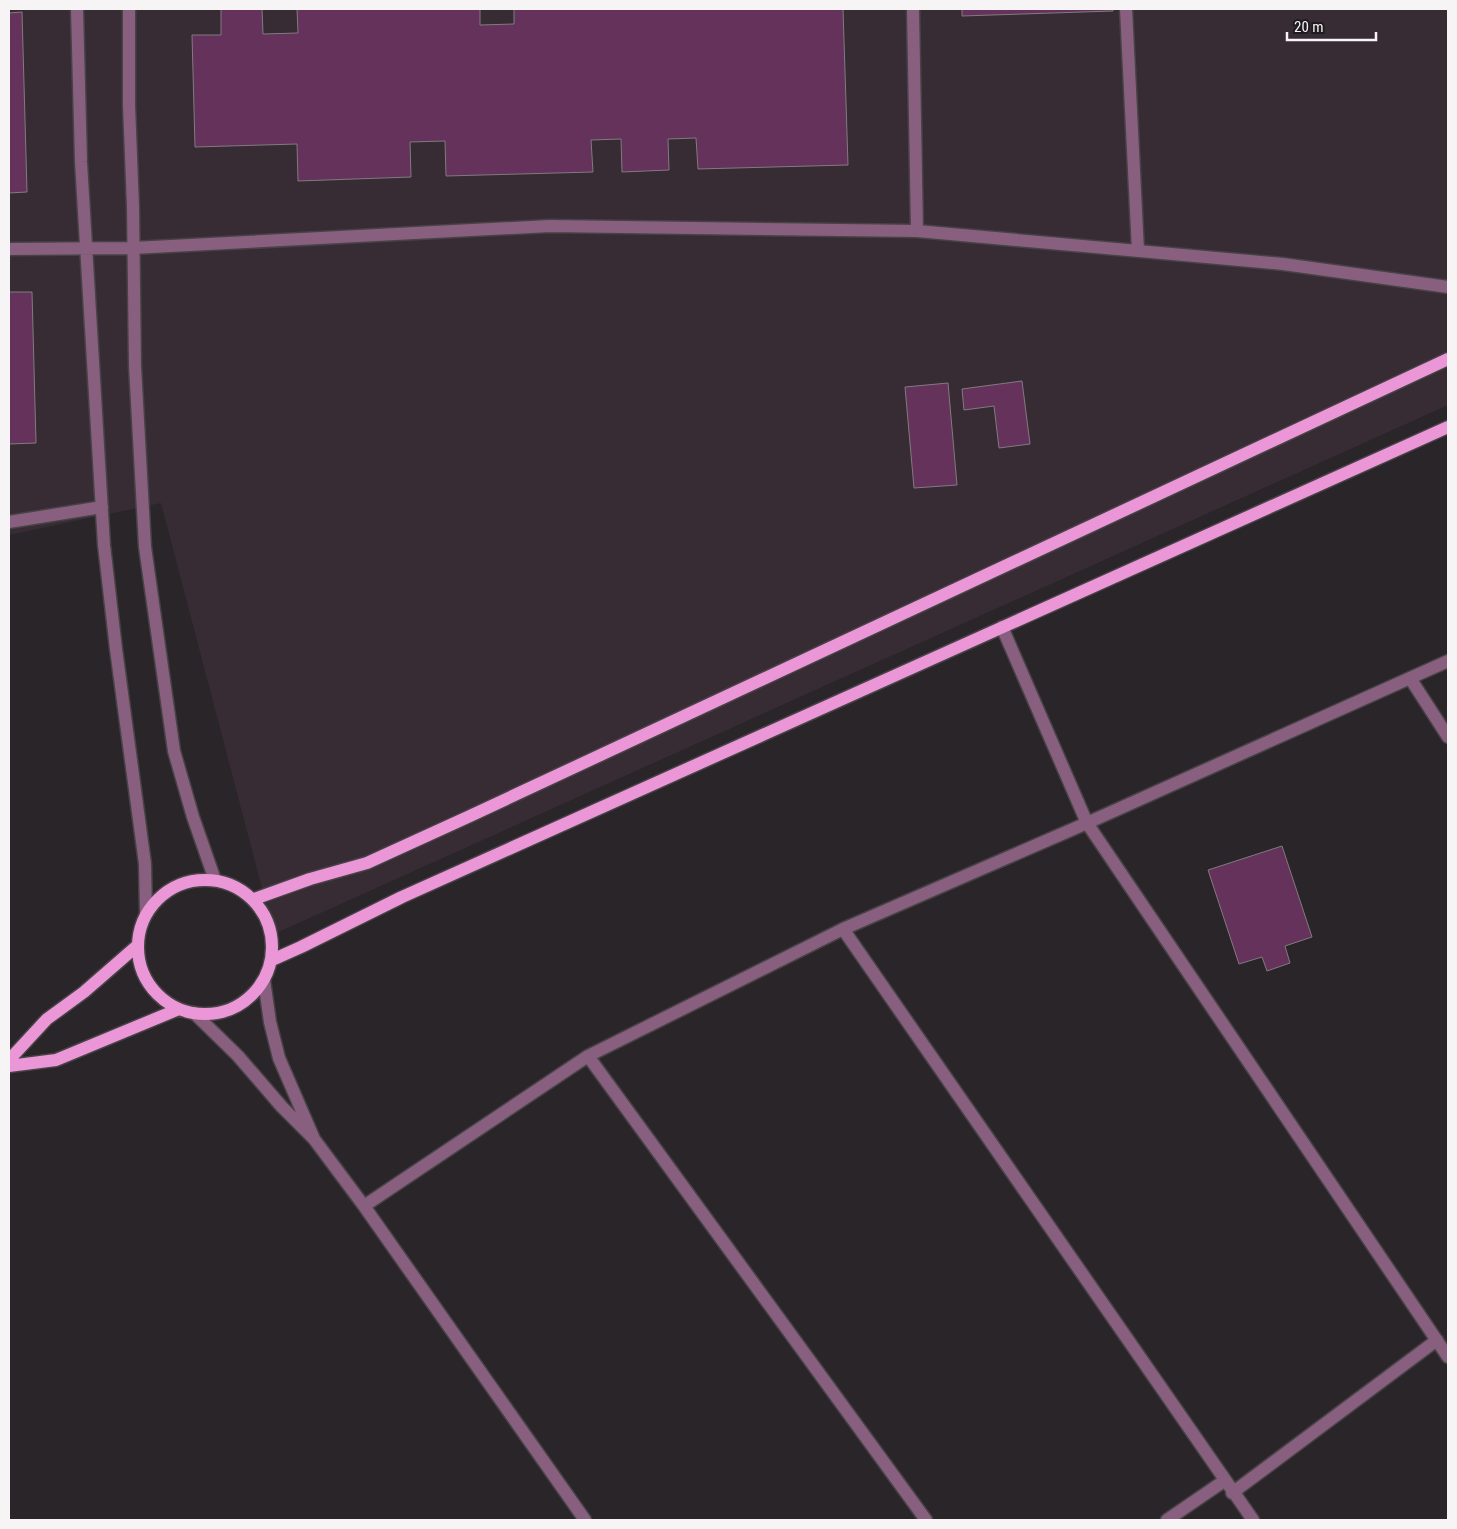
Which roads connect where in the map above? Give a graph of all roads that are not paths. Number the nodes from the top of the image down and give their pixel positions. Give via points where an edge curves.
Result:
1 (77, 9) edge
2 (129, 9) edge
3 (913, 9) edge
4 (1126, 9) edge
5 (917, 231) junction
6 (86, 248) junction
7 (133, 248) junction
8 (9, 249) edge
9 (1138, 251) junction
10 (1448, 287) edge
11 (1448, 359) edge
12 (1448, 427) edge
13 (102, 507) junction
14 (9, 522) edge
15 (1002, 627) junction
16 (1448, 661) edge
17 (1410, 678) junction
18 (1448, 737) edge
19 (1087, 823) junction
20 (215, 880) junction
21 (254, 899) junction
22 (146, 914) junction
23 (843, 929) junction
24 (138, 945) junction
25 (272, 960) junction
26 (264, 980) junction
27 (179, 1009) junction
28 (194, 1013) junction
29 (588, 1056) junction
30 (9, 1060) edge
31 (9, 1066) edge
32 (314, 1139) junction
33 (364, 1206) junction
34 (1437, 1340) junction
35 (1448, 1357) edge
36 (1224, 1481) junction
37 (1232, 1493) junction
38 (585, 1520) edge
39 (926, 1520) edge
40 (1167, 1520) edge
41 (1253, 1520) edge

1 - 6 street
2 - 7 street
3 - 5 street
4 - 9 street
5 - 7 street via 550,226
5 - 9 street
6 - 7 street
6 - 8 street
6 - 13 street
7 - 20 street via 135,366 145,547 174,751
9 - 10 street via 1283,264
11 - 21 main road via 367,863
12 - 15 main road
13 - 14 street
13 - 22 street via 116,649 145,864
15 - 19 street
15 - 25 main road via 402,897
16 - 17 street
17 - 18 street
17 - 19 street
19 - 23 street
19 - 34 street
20 - 21 main road via 236,886
20 - 22 main road via 193,880 172,888 155,901
21 - 25 main road via 266,917 273,938
22 - 24 main road
23 - 29 street
23 - 36 street
24 - 27 main road via 139,961 153,990
24 - 30 main road via 47,1019
25 - 26 main road
26 - 28 main road via 251,997 232,1009 211,1014
26 - 32 street via 279,1058
27 - 28 main road
27 - 31 main road via 56,1060
28 - 32 street
29 - 33 street
29 - 39 street
32 - 33 street
33 - 38 street
34 - 35 street
34 - 37 street
36 - 37 street
36 - 40 street
37 - 41 street

